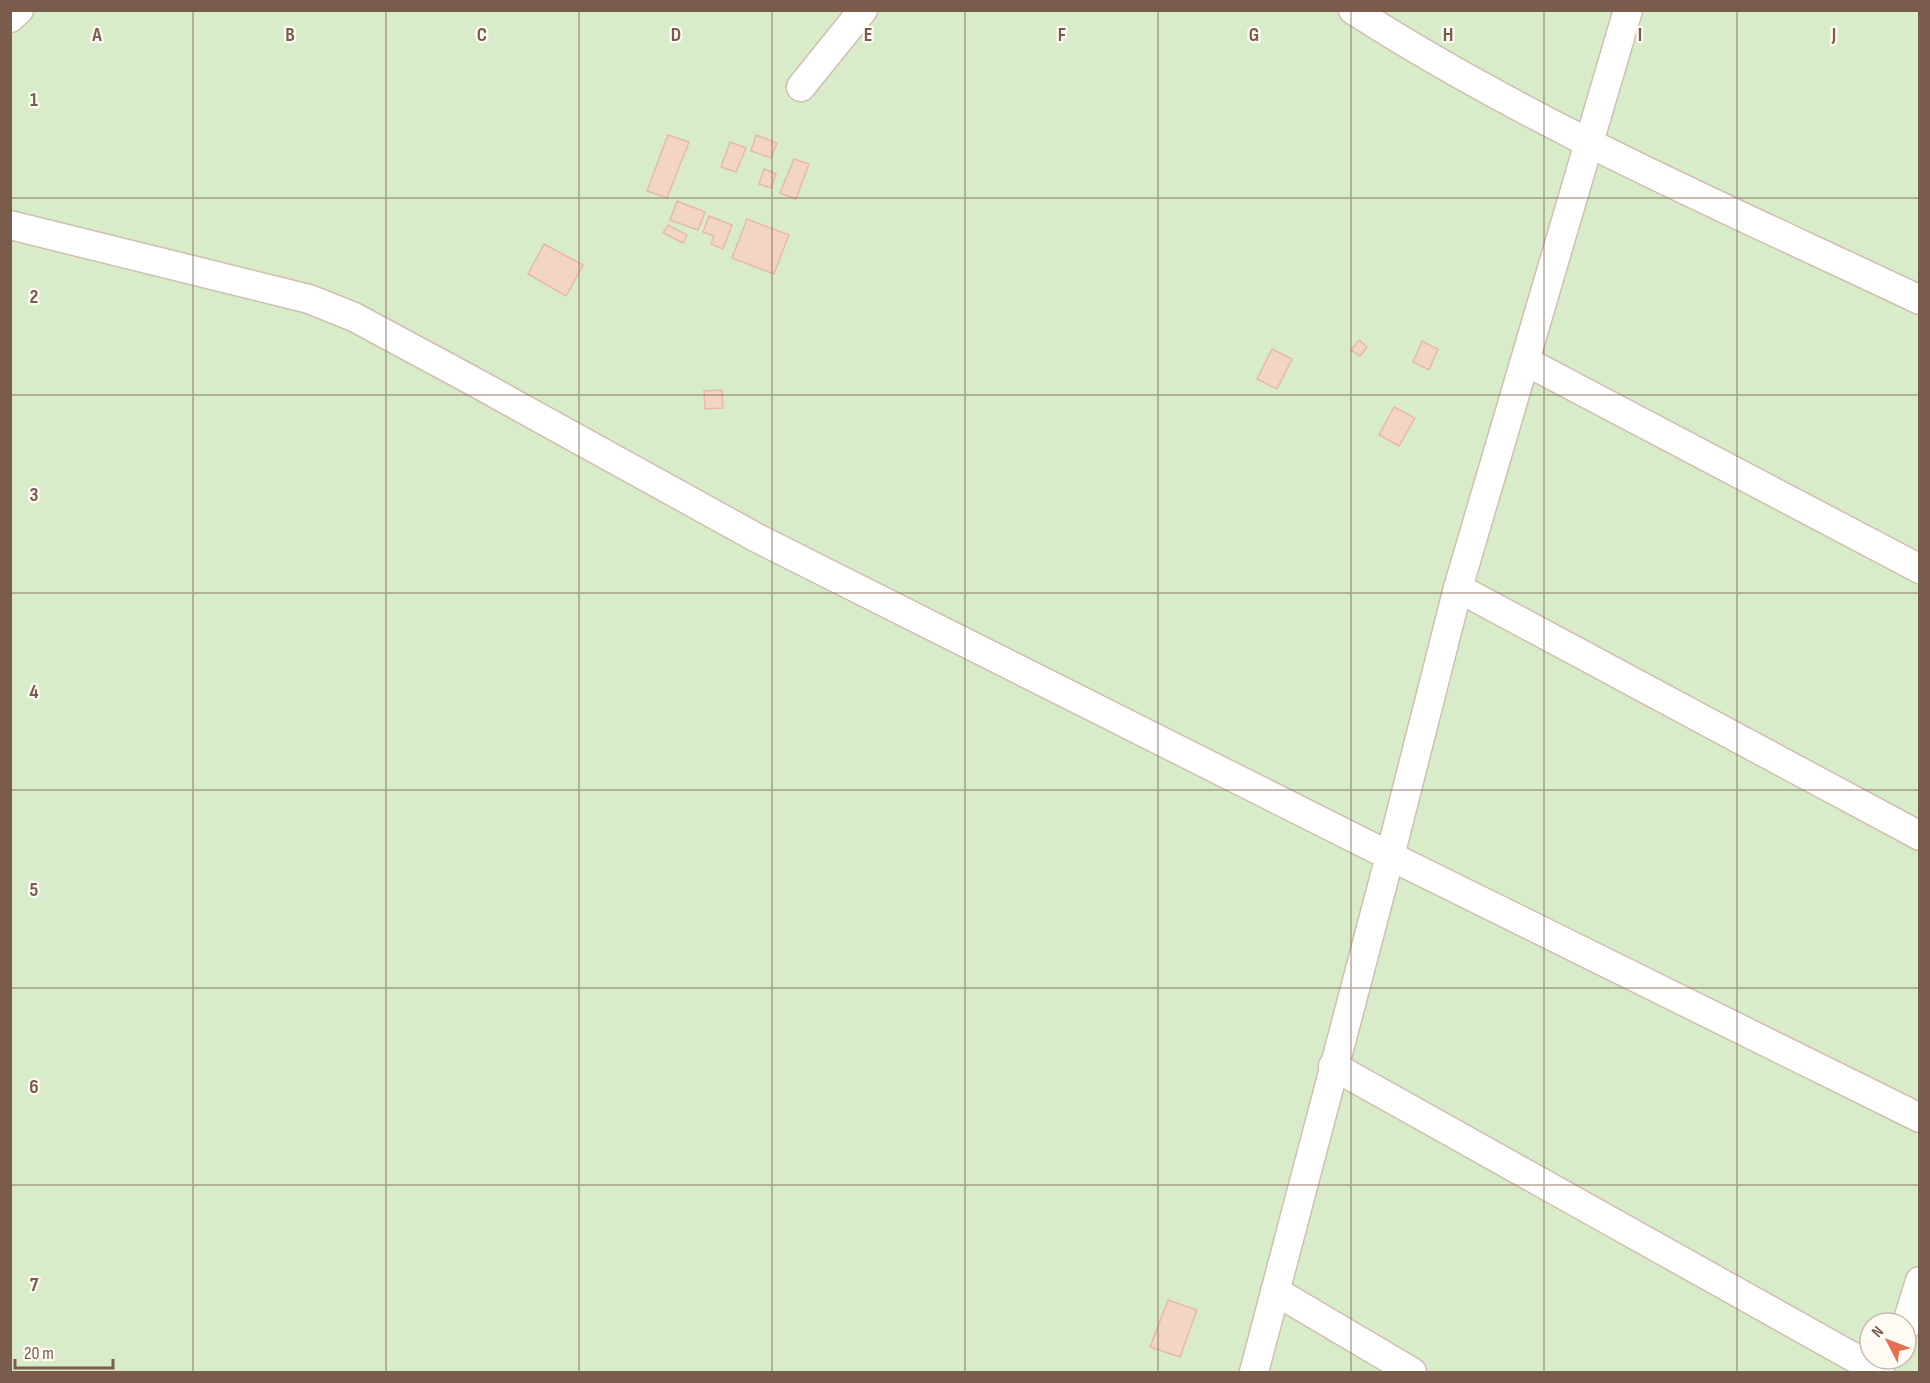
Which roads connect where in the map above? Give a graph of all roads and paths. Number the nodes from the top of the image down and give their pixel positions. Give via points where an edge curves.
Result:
1 (19, 10) edge
2 (863, 10) edge
3 (1353, 10) edge
4 (1628, 10) edge
5 (10, 18) edge
6 (801, 87) dead end
7 (1589, 144) junction
8 (10, 225) edge
9 (1920, 300) edge
10 (1525, 361) junction
11 (1920, 569) edge
12 (1458, 588) junction
13 (1920, 836) edge
14 (1390, 856) junction
15 (1333, 1066) junction
16 (1920, 1118) edge
17 (1920, 1281) edge
18 (1275, 1291) junction
19 (1911, 1311) edge
20 (1254, 1372) edge
21 (1412, 1372) edge
22 (1880, 1372) edge

1 - 5 street
2 - 6 street
3 - 7 street via 1408,46
4 - 7 street
7 - 9 street
7 - 10 street
8 - 14 street via 309,299 354,317 757,538
10 - 11 street
10 - 12 street
12 - 13 street
12 - 14 street
14 - 15 street
14 - 16 street
15 - 18 street
15 - 22 street
17 - 19 street
18 - 20 street
18 - 21 street

